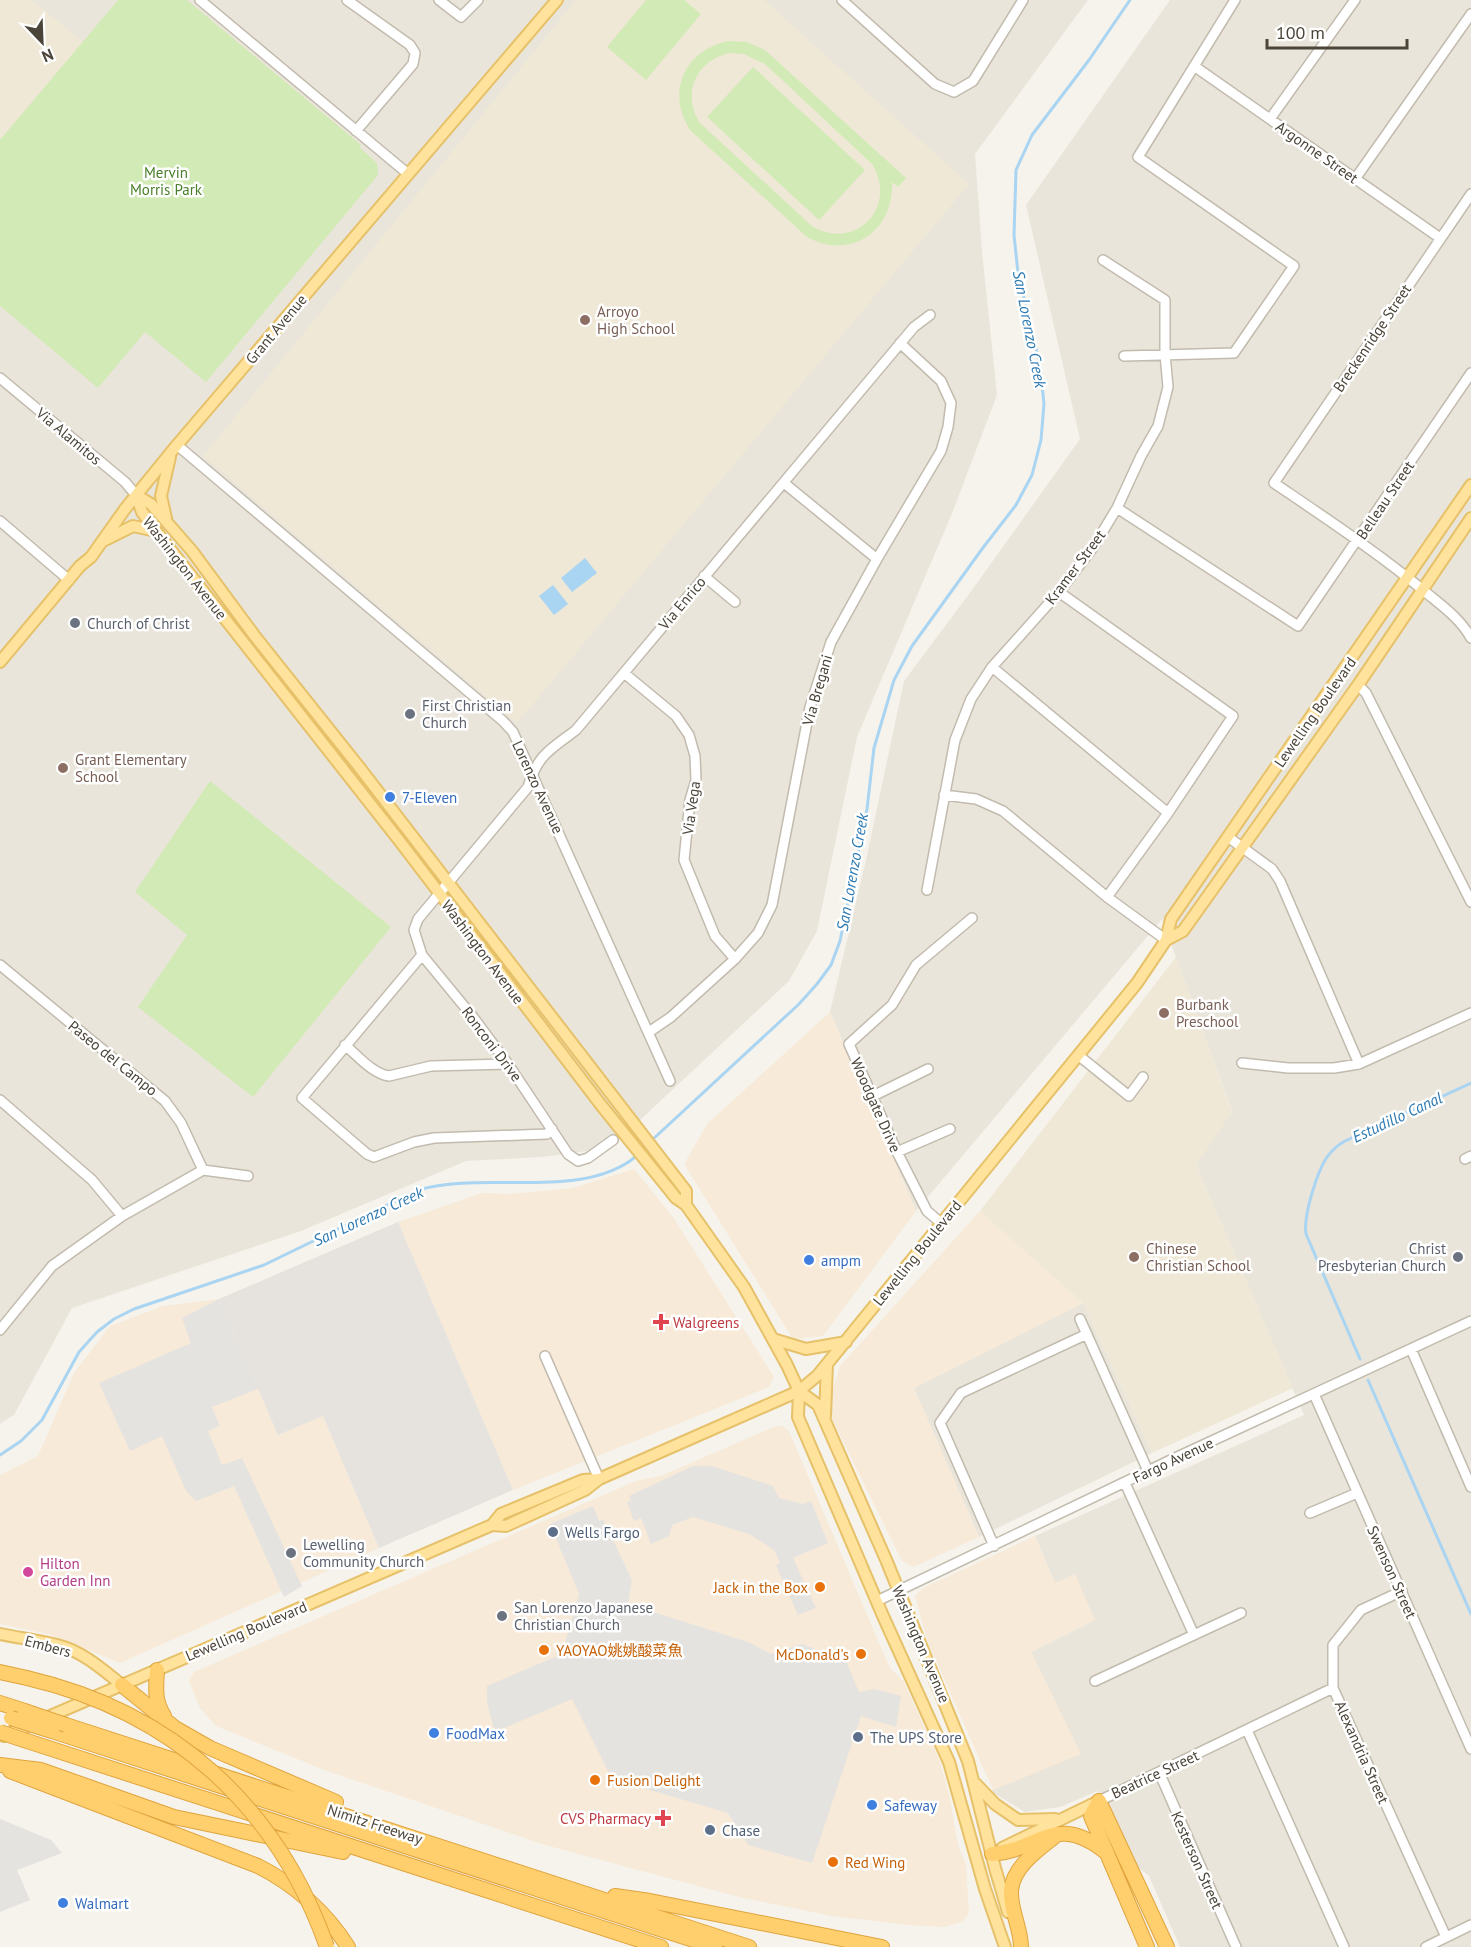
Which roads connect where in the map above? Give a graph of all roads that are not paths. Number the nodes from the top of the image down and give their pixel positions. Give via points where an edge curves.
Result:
1 (200, 0) edge
2 (347, 0) edge
3 (439, 0) edge
4 (478, 0) edge
5 (557, 0) edge
6 (843, 0) edge
7 (1023, 0) edge
8 (1235, 0) edge
9 (1355, 0) edge
10 (1471, 14) edge
11 (1194, 66) junction
12 (1270, 119) junction
13 (356, 131) junction
14 (407, 173) junction
15 (1355, 179) junction
16 (1471, 194) edge
17 (1440, 238) junction
18 (1103, 260) dead end
19 (930, 315) dead end
20 (900, 343) junction
21 (1165, 354) junction
22 (1125, 356) dead end
23 (1471, 373) edge
24 (0, 378) edge
25 (174, 448) junction
26 (784, 483) junction
27 (1471, 485) edge
28 (136, 495) junction
29 (1117, 508) junction
30 (1471, 518) edge
31 (0, 522) edge
32 (168, 524) junction
33 (156, 531) junction
34 (1358, 539) junction
35 (102, 541) junction
36 (877, 560) junction
37 (704, 576) junction
38 (1407, 577) junction
39 (69, 580) junction
40 (1421, 589) junction
41 (1059, 592) junction
42 (735, 602) dead end
43 (1471, 638) edge
44 (0, 662) edge
45 (1349, 663) junction
46 (992, 667) junction
47 (624, 673) junction
48 (1358, 685) junction
49 (532, 774) junction
50 (944, 795) junction
51 (1168, 813) junction
52 (1228, 837) junction
53 (1242, 846) junction
54 (448, 883) junction
55 (927, 890) dead end
56 (439, 893) junction
57 (1107, 897) junction
58 (1471, 902) edge
59 (972, 918) dead end
60 (1166, 940) junction
61 (422, 955) junction
62 (735, 959) junction
63 (0, 965) edge
64 (1471, 1013) edge
65 (649, 1032) junction
66 (345, 1045) junction
67 (1078, 1055) junction
68 (508, 1064) junction
69 (1242, 1064) dead end
70 (1359, 1064) junction
71 (928, 1069) dead end
72 (1143, 1077) dead end
73 (670, 1081) dead end
74 (873, 1096) junction
75 (0, 1100) edge
76 (552, 1128) junction
77 (950, 1129) dead end
78 (613, 1140) dead end
79 (897, 1152) junction
80 (203, 1170) junction
81 (248, 1176) dead end
82 (686, 1205) junction
83 (122, 1216) junction
84 (940, 1223) junction
85 (1080, 1318) dead end
86 (1471, 1322) edge
87 (0, 1330) edge
88 (1087, 1334) junction
89 (773, 1339) junction
90 (846, 1342) junction
91 (1411, 1349) junction
92 (545, 1356) dead end
93 (827, 1364) junction
94 (799, 1391) junction
95 (1314, 1394) junction
96 (825, 1422) junction
97 (1148, 1472) junction
98 (599, 1479) junction
99 (1125, 1483) junction
100 (1471, 1487) edge
101 (1357, 1493) junction
102 (1310, 1513) dead end
103 (994, 1546) junction
104 (898, 1591) junction
105 (1402, 1592) junction
106 (876, 1600) junction
107 (1241, 1613) dead end
108 (0, 1635) edge
109 (1194, 1635) junction
110 (157, 1670) junction
111 (0, 1672) edge
112 (1095, 1681) dead end
113 (122, 1685) junction
114 (1333, 1688) junction
115 (0, 1703) edge
116 (6, 1716) edge
117 (167, 1720) junction
118 (1247, 1730) junction
119 (0, 1732) edge
120 (0, 1737) edge
121 (1471, 1749) edge
122 (0, 1766) edge
123 (1159, 1772) junction
124 (974, 1783) junction
125 (1100, 1801) junction
126 (1061, 1818) junction
127 (1058, 1834) junction
128 (1107, 1853) junction
129 (992, 1854) junction
130 (977, 1858) junction
131 (492, 1862) junction
132 (422, 1869) junction
133 (580, 1892) junction
134 (568, 1917) junction
135 (1471, 1925) edge
136 (1446, 1937) junction
137 (327, 1947) edge
138 (348, 1947) edge
139 (633, 1947) edge
140 (661, 1947) edge
141 (715, 1947) edge
142 (749, 1947) edge
143 (882, 1947) edge
144 (1005, 1947) edge
145 (1020, 1947) edge
146 (1147, 1947) edge
147 (1167, 1947) edge
148 (1236, 1947) edge
149 (1344, 1947) edge
150 (1426, 1947) edge

1 - 13 street
2 - 13 street via 410,45 415,53 413,64
3 - 4 street via 461,17
5 - 14 main road, Grant Avenue
6 - 7 street via 934,84 954,92 973,81
8 - 11 street
9 - 12 street
10 - 15 street
11 - 12 street, Argonne Street
11 - 21 street via 1138,157 1294,266 1234,353
12 - 15 street, Argonne Street
13 - 14 street
14 - 25 main road, Grant Avenue
15 - 17 street, Argonne Street
16 - 17 street, Breckenridge Street
17 - 34 street, Breckenridge Street via 1274,483
18 - 21 street, Kramer Street via 1165,300
19 - 20 street, Via Enrico
20 - 26 street, Via Enrico
20 - 36 street, Via Bregani via 941,381 951,403 941,450
21 - 22 street
21 - 29 street, Kramer Street via 1168,387 1158,426
23 - 34 street, Belleau Street
24 - 28 street, Via Alamitos
25 - 28 main road, Grant Avenue
25 - 32 main road via 161,496
25 - 49 street, Lorenzo Avenue via 504,721
26 - 36 street
26 - 37 street, Via Enrico
27 - 38 main road, Lewelling Boulevard
28 - 32 main road, Washington Avenue via 150,503
28 - 33 main road, Washington Avenue via 142,512
28 - 35 main road, Grant Avenue
29 - 34 street, Belleau Street via 1298,626
29 - 41 street, Kramer Street
30 - 40 main road, Lewelling Boulevard
31 - 39 street
32 - 54 main road, Washington Avenue
33 - 35 main road via 136,526
33 - 56 main road, Washington Avenue
34 - 38 street
35 - 39 main road, Grant Avenue
36 - 62 street, Via Bregani via 831,642 810,707 772,905 758,933
37 - 42 street
37 - 47 street, Via Enrico
38 - 40 street
38 - 45 main road, Lewelling Boulevard
39 - 44 main road, Grant Avenue
40 - 43 street via 1464,625
40 - 48 main road, Lewelling Boulevard
41 - 46 street, Kramer Street
41 - 51 street via 1233,716
45 - 48 main road
45 - 52 main road, Lewelling Boulevard
46 - 50 street, Kramer Street via 971,699 955,740
46 - 51 street
47 - 49 street, Via Enrico via 576,730 541,757
47 - 62 street, Via Vega via 676,716 689,735 696,780 684,860 714,936
48 - 53 main road, Lewelling Boulevard
48 - 58 street
49 - 54 street, Via Enrico via 528,787
49 - 65 street, Lorenzo Avenue
50 - 55 street, Kramer Street
50 - 57 street via 976,799 1003,811
51 - 57 street
52 - 53 street
52 - 60 main road, Lewelling Boulevard via 1169,921
53 - 60 main road, Lewelling Boulevard via 1184,931
53 - 70 street via 1272,869 1280,881
54 - 56 street, Via Enrico
54 - 82 main road, Washington Avenue via 686,1191
56 - 61 street, Ronconi Drive via 414,929
56 - 82 main road, Washington Avenue via 543,1031 676,1198
57 - 60 street
59 - 74 street, Woodgate Drive via 916,965 892,1005 849,1044
60 - 67 main road, Lewelling Boulevard
61 - 66 street
61 - 68 street, Ronconi Drive
62 - 65 street, Via Bregani
63 - 80 street, Paseo del Campo via 165,1101 181,1123
64 - 70 street
65 - 73 street, Lorenzo Avenue
66 - 68 street via 389,1076 431,1066
66 - 76 street via 302,1098 374,1157 434,1138 547,1134
67 - 72 street via 1129,1096
67 - 84 main road, Lewelling Boulevard
68 - 76 street, Ronconi Drive
69 - 70 street via 1288,1068
71 - 74 street
74 - 79 street, Woodgate Drive
75 - 83 street via 92,1180
76 - 78 street, Ronconi Drive via 560,1144 578,1161
77 - 79 street
79 - 84 street, Woodgate Drive via 927,1211
80 - 81 street
80 - 83 street
82 - 89 main road, Washington Avenue via 744,1287
83 - 87 street via 52,1266
84 - 90 main road, Lewelling Boulevard
85 - 88 street
86 - 91 street, Fargo Avenue
88 - 97 street
88 - 103 street via 961,1393 940,1423
89 - 90 main road via 806,1349
89 - 94 main road, Washington Avenue
90 - 93 main road, Lewelling Boulevard
91 - 95 street, Fargo Avenue
91 - 100 street
92 - 98 street
93 - 94 main road, Lewelling Boulevard
93 - 96 main road
94 - 96 main road, Washington Avenue via 818,1406
94 - 98 main road, Lewelling Boulevard
94 - 106 main road, Washington Avenue via 798,1417
95 - 97 street, Fargo Avenue
95 - 101 street, Swenson Street
96 - 104 main road, Washington Avenue
97 - 99 street, Fargo Avenue
98 - 110 main road, Lewelling Boulevard via 583,1480 501,1514 492,1525
99 - 103 street, Fargo Avenue
99 - 109 street
101 - 102 street
101 - 105 street, Swenson Street
103 - 104 street, Fargo Avenue
104 - 106 street, Fargo Avenue
104 - 124 main road, Washington Avenue
105 - 114 street, Alexandria Street via 1361,1610 1333,1645
105 - 121 street, Swenson Street
106 - 130 main road, Washington Avenue via 949,1762
107 - 109 street
108 - 113 main road, Embers via 71,1650
109 - 112 street
110 - 113 main road, Lewelling Boulevard
110 - 117 highway via 155,1692
111 - 137 highway, bridge via 82,1693 135,1716 212,1771 248,1807 285,1856
113 - 117 highway
113 - 120 main road, Lewelling Boulevard
114 - 118 street, Beatrice Street
114 - 136 street, Alexandria Street
115 - 131 highway, Nimitz Freeway, bridge
116 - 141 highway, bridge
117 - 131 highway via 210,1748 310,1792 416,1829
118 - 123 street, Beatrice Street
118 - 149 street
119 - 132 highway, Nimitz Freeway, bridge
122 - 132 highway via 41,1770 174,1817
122 - 138 highway via 276,1875 307,1899
123 - 125 street, Beatrice Street
123 - 148 street, Kesterson Street
124 - 126 main road via 1017,1820
124 - 129 main road, Washington Avenue
125 - 126 main road, Beatrice Street
125 - 128 highway via 1091,1816
125 - 147 highway
126 - 129 main road, Beatrice Street
127 - 128 highway via 1083,1838
127 - 129 highway
127 - 145 highway via 1026,1862 1013,1880 1011,1891
128 - 146 highway
129 - 130 main road, Beatrice Street
129 - 145 main road, Washington Avenue
130 - 144 main road, Washington Avenue
131 - 133 highway, Nimitz Freeway
132 - 134 highway, Nimitz Freeway
133 - 142 highway, Nimitz Freeway
133 - 143 highway via 641,1900
134 - 139 highway
134 - 140 highway, Nimitz Freeway
135 - 136 street
136 - 150 street

